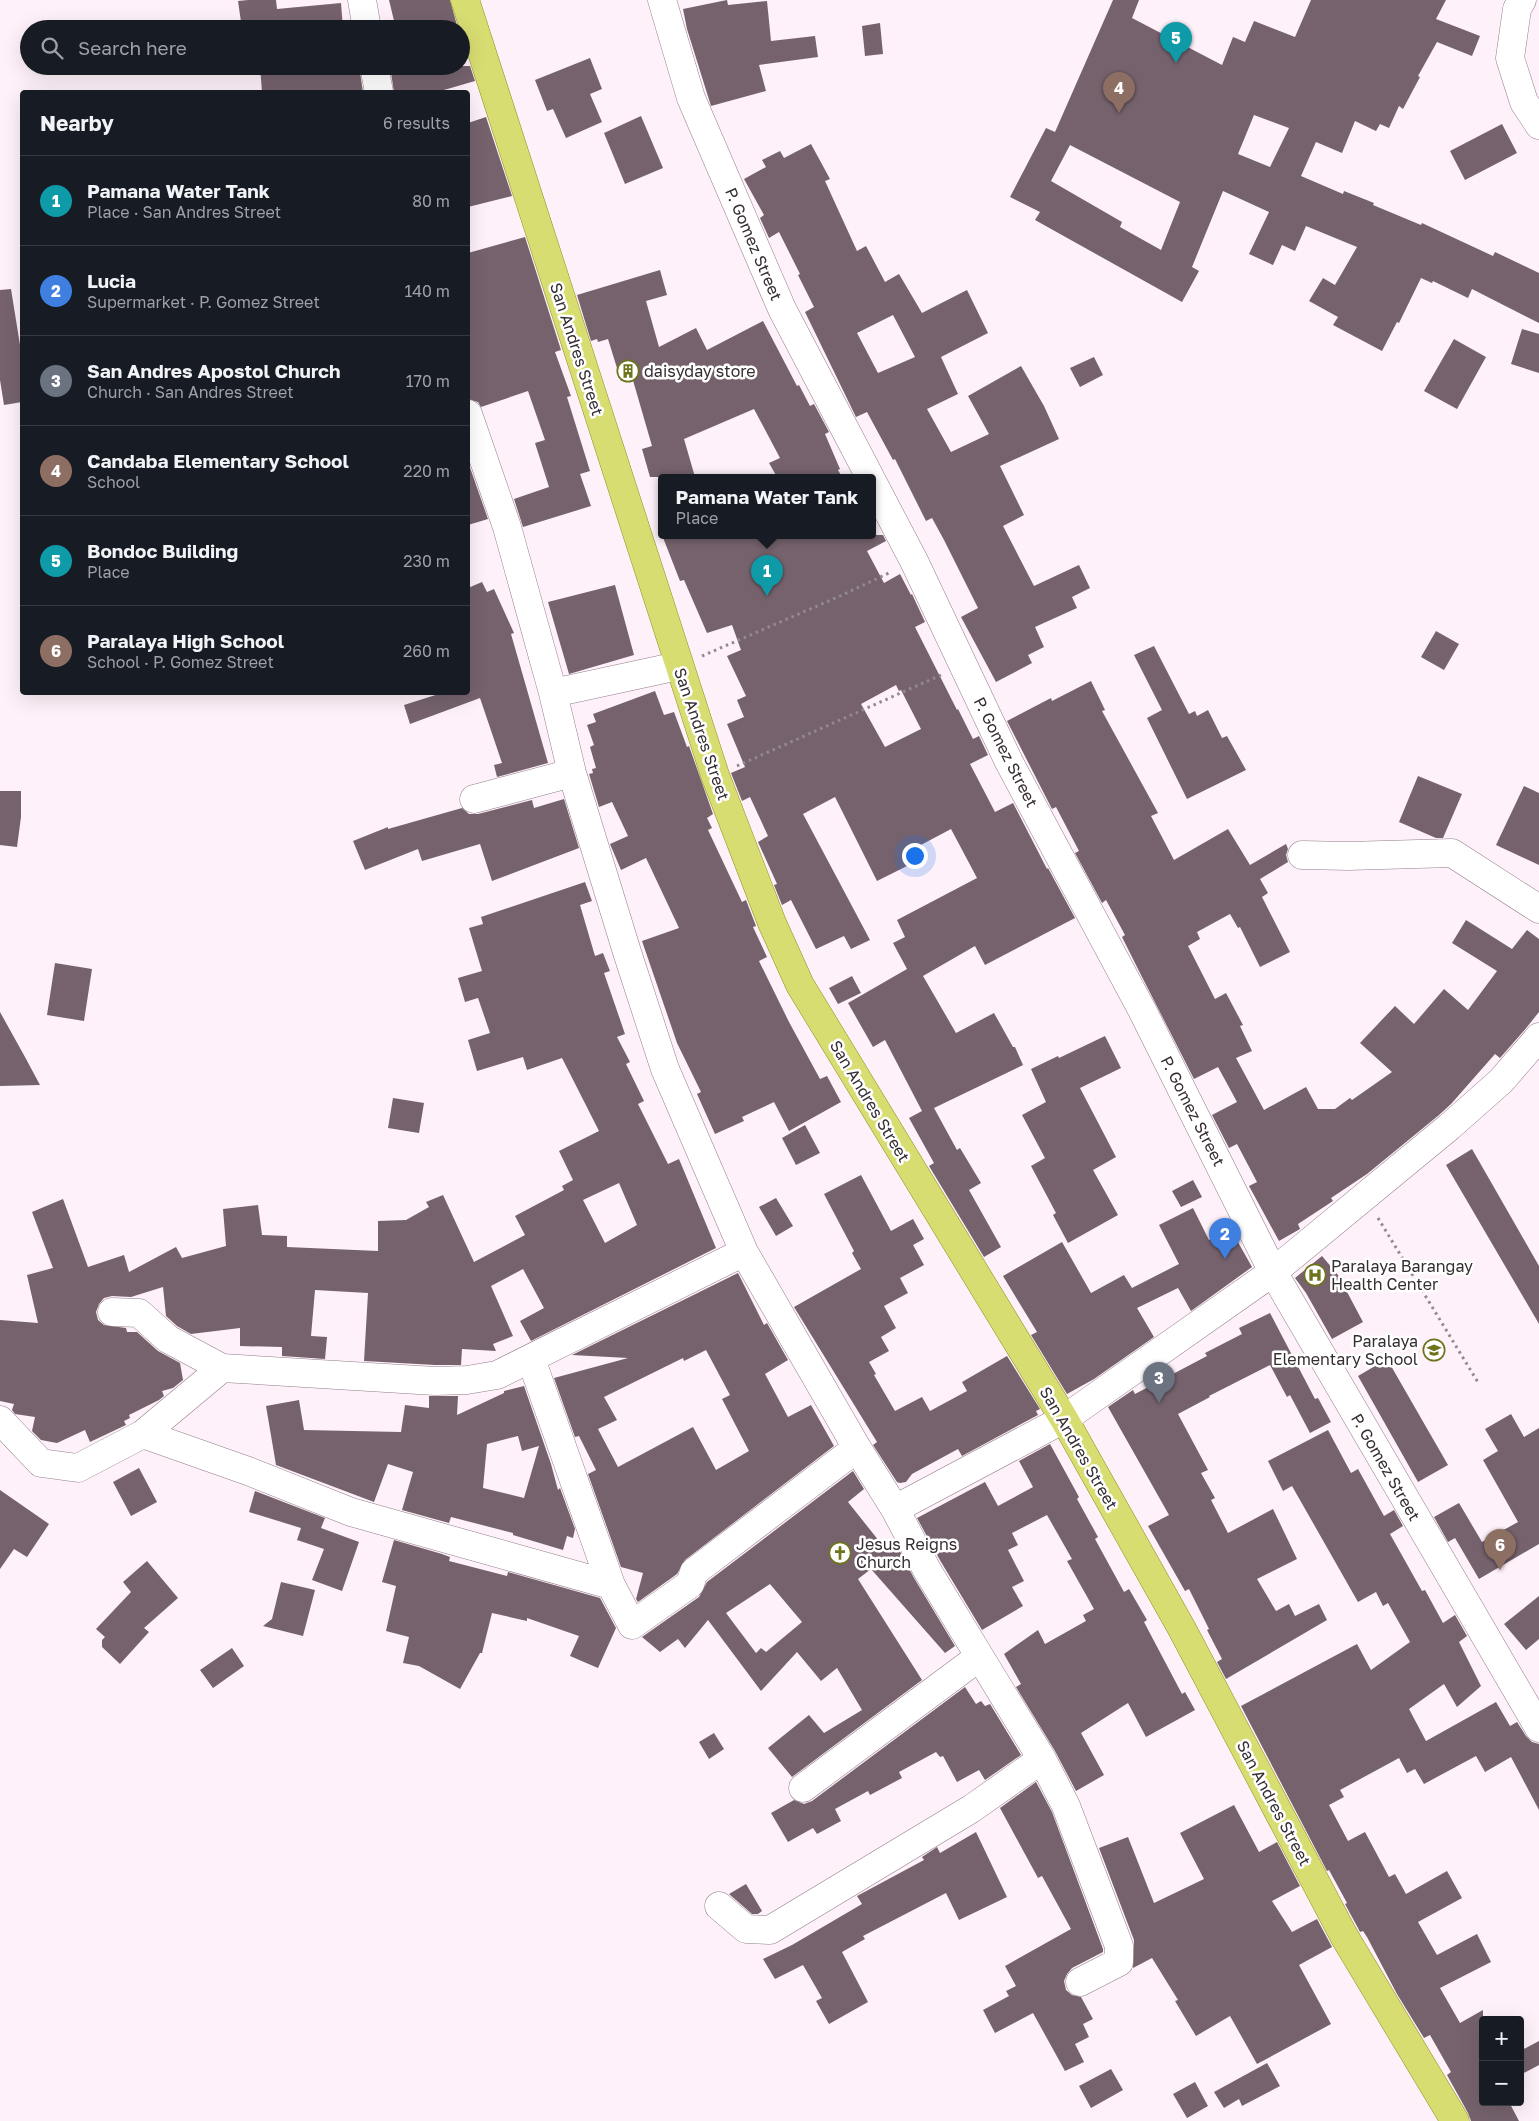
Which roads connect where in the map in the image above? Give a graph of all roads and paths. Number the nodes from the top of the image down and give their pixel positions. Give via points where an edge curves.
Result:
1 (362, 0) edge
2 (465, 0) edge
3 (662, 0) edge
4 (1522, 0) edge
5 (365, 20) edge
6 (376, 75) edge
7 (379, 90) edge
8 (1539, 125) edge
9 (470, 420) edge
10 (868, 474) edge
11 (876, 489) edge
12 (914, 561) junction
13 (962, 665) junction
14 (678, 666) junction
15 (553, 692) junction
16 (572, 773) junction
17 (715, 776) junction
18 (474, 799) dead end
19 (1302, 855) dead end
20 (1539, 909) edge
21 (1539, 1037) edge
22 (1365, 1196) junction
23 (744, 1252) junction
24 (1273, 1272) junction
25 (112, 1312) dead end
26 (531, 1359) junction
27 (222, 1368) junction
28 (1479, 1384) dead end
29 (1064, 1419) junction
30 (0, 1420) edge
31 (143, 1434) junction
32 (857, 1448) junction
33 (895, 1509) junction
34 (611, 1585) junction
35 (979, 1657) junction
36 (1539, 1728) edge
37 (1042, 1758) junction
38 (803, 1788) dead end
39 (718, 1906) dead end
40 (1080, 1982) dead end
41 (1455, 2121) edge

1 - 5 street
2 - 14 main road, San Andres Street
3 - 10 street, P. Gomez Street via 691,98 774,290
4 - 8 street via 1517,9 1510,58 1524,102
6 - 7 street
9 - 15 street via 507,527
11 - 12 street, P. Gomez Street
12 - 13 street, P. Gomez Street
12 - 14 path
13 - 17 path
13 - 24 street, P. Gomez Street via 1009,762 1142,1010
14 - 15 street
14 - 17 main road, San Andres Street
15 - 16 street
16 - 18 street
16 - 23 street via 665,1069
17 - 29 main road, San Andres Street via 772,923 800,985
19 - 20 street via 1452,853
21 - 22 street via 1501,1081
22 - 24 street
22 - 28 path
23 - 26 street
23 - 32 street
24 - 29 street
24 - 36 street, P. Gomez Street
25 - 27 street via 140,1313 168,1339
26 - 27 street via 497,1375 467,1380 409,1380
26 - 34 street
27 - 31 street
29 - 33 street
29 - 41 main road, San Andres Street via 1182,1628 1344,1936
30 - 31 street via 41,1463 78,1468
31 - 34 street via 351,1512
32 - 33 street
32 - 34 street via 694,1572 690,1584 632,1625
33 - 35 street
35 - 37 street
35 - 38 street
37 - 39 street via 971,1809 770,1930 746,1929
37 - 40 street via 1066,1806 1119,1941 1119,1962

